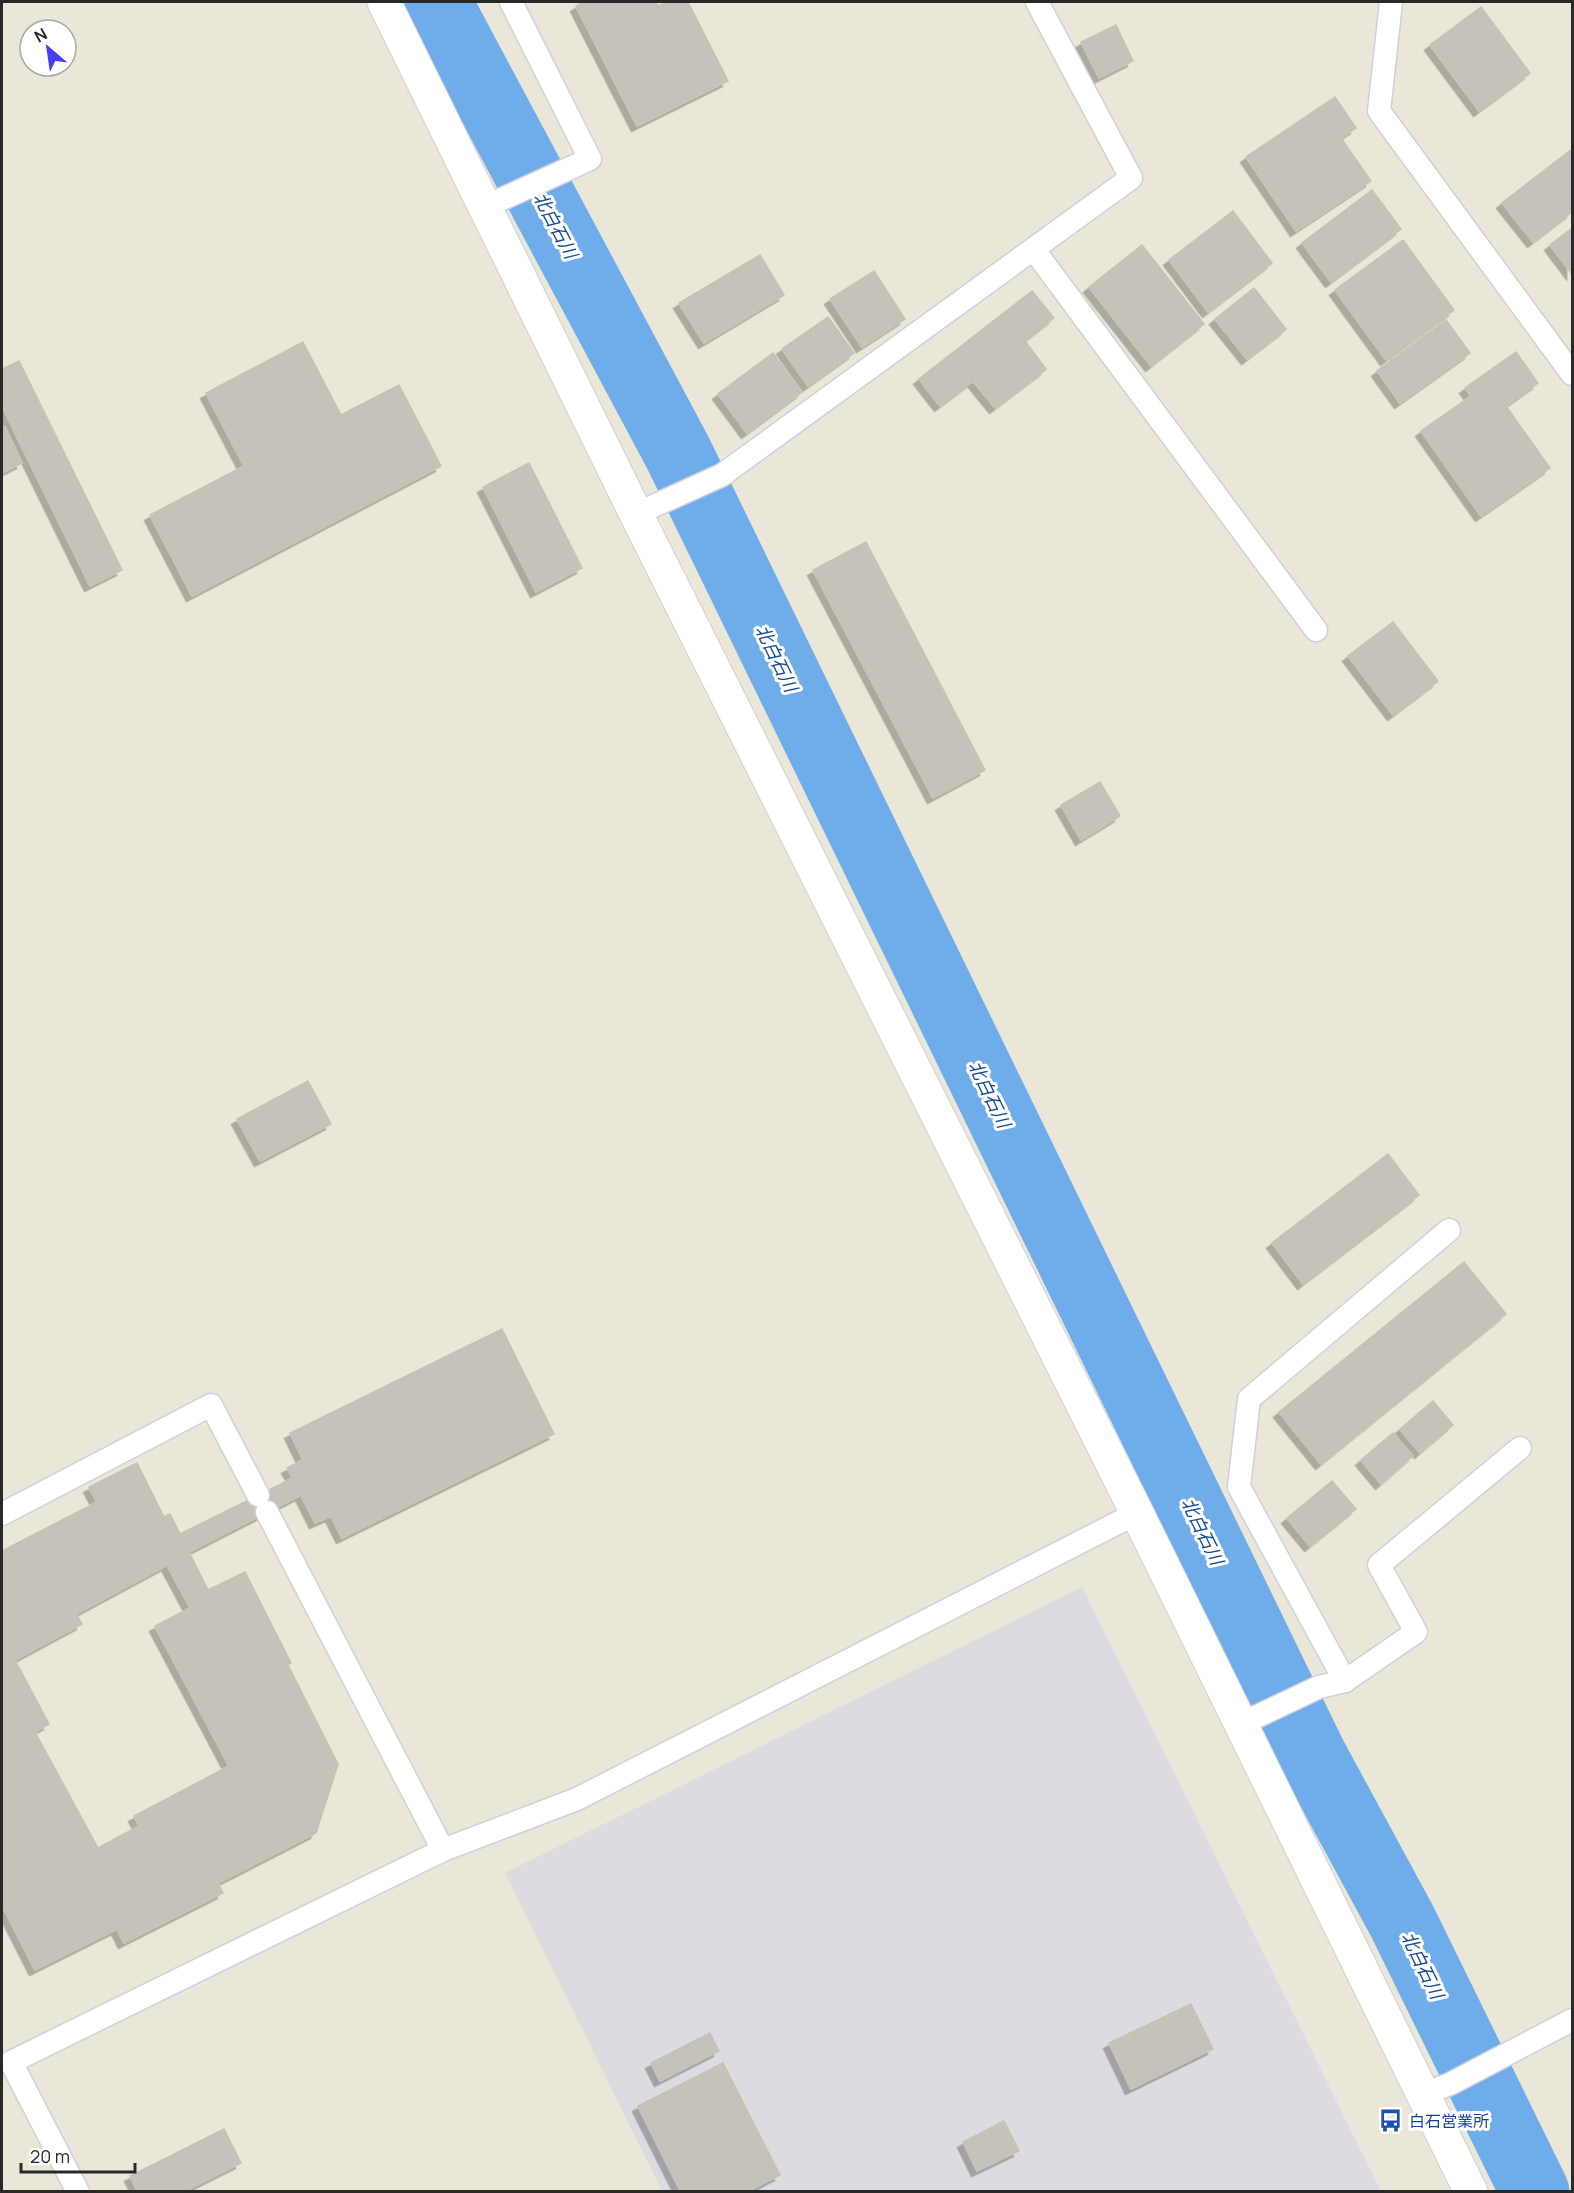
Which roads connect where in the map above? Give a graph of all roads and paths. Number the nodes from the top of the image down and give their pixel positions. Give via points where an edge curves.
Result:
1 (384, 2) edge
2 (511, 2) edge
3 (1037, 2) edge
4 (1391, 2) edge
5 (492, 202) junction
6 (1034, 250) junction
7 (1572, 374) edge
8 (649, 510) junction
9 (1316, 630) dead end
10 (1449, 1230) dead end
11 (1520, 1448) dead end
12 (1137, 1513) junction
13 (2, 1514) edge
14 (1345, 1681) junction
15 (1251, 1720) junction
16 (443, 1850) junction
17 (1572, 2020) edge
18 (1436, 2089) junction
19 (78, 2192) edge
20 (1472, 2192) edge

1 - 5 street
2 - 5 lane via 590,159
3 - 6 lane via 1131,178
4 - 7 lane via 1379,111
5 - 8 street
6 - 8 lane via 722,475
6 - 9 lane
8 - 12 street
10 - 14 lane via 1249,1399 1239,1487
11 - 14 lane via 1379,1565 1416,1632
12 - 15 street
12 - 16 lane via 576,1799
13 - 16 lane via 211,1405
14 - 15 lane via 1319,1687
15 - 18 street
16 - 19 lane via 10,2062
17 - 18 lane
18 - 20 street

